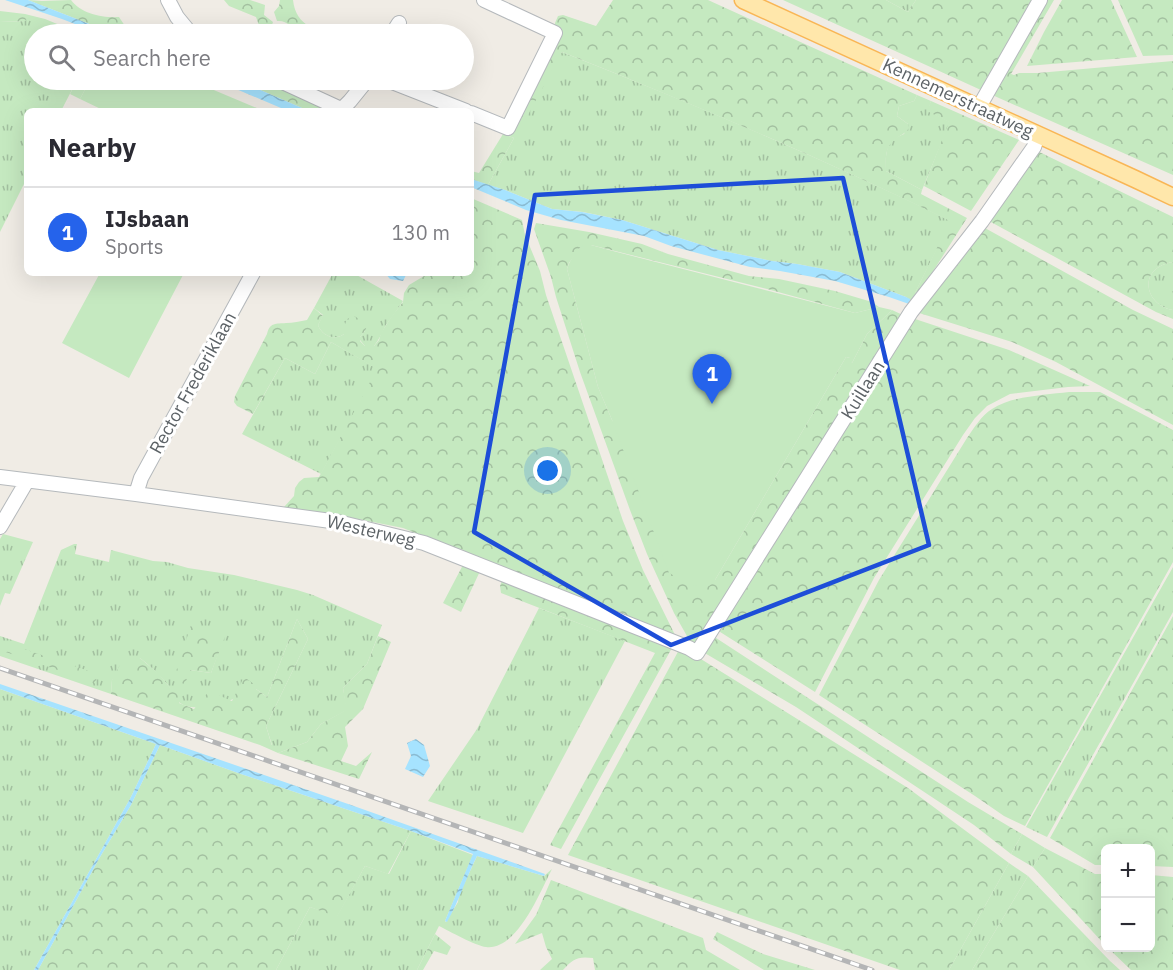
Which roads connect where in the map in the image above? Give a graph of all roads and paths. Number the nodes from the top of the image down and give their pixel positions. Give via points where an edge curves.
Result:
1 (168, 0) edge
2 (484, 0) edge
3 (743, 0) edge
4 (1040, 0) edge
5 (183, 24) edge
6 (299, 90) edge
7 (359, 90) edge
8 (412, 90) edge
9 (979, 107) junction
10 (336, 108) edge
11 (342, 108) edge
12 (458, 108) edge
13 (474, 114) edge
14 (1036, 141) junction
15 (1173, 197) edge
16 (251, 276) edge
17 (0, 477) edge
18 (27, 481) junction
19 (136, 494) junction
20 (0, 527) edge
21 (697, 653) joint

1 - 5 street
2 - 13 street via 555,33 508,128
3 - 9 main road, Kennemerstraatweg
4 - 9 street
6 - 10 street
7 - 11 street
8 - 12 street
9 - 14 main road, Kennemerstraatweg
14 - 15 main road, Kennemerstraatweg
14 - 21 street, Kuillaan via 982,221 911,312
16 - 19 street, Rector Frederiklaan via 141,478
17 - 18 street, Westerweg
18 - 19 street, Westerweg
18 - 20 street
19 - 21 street, Westerweg via 338,522 424,543

